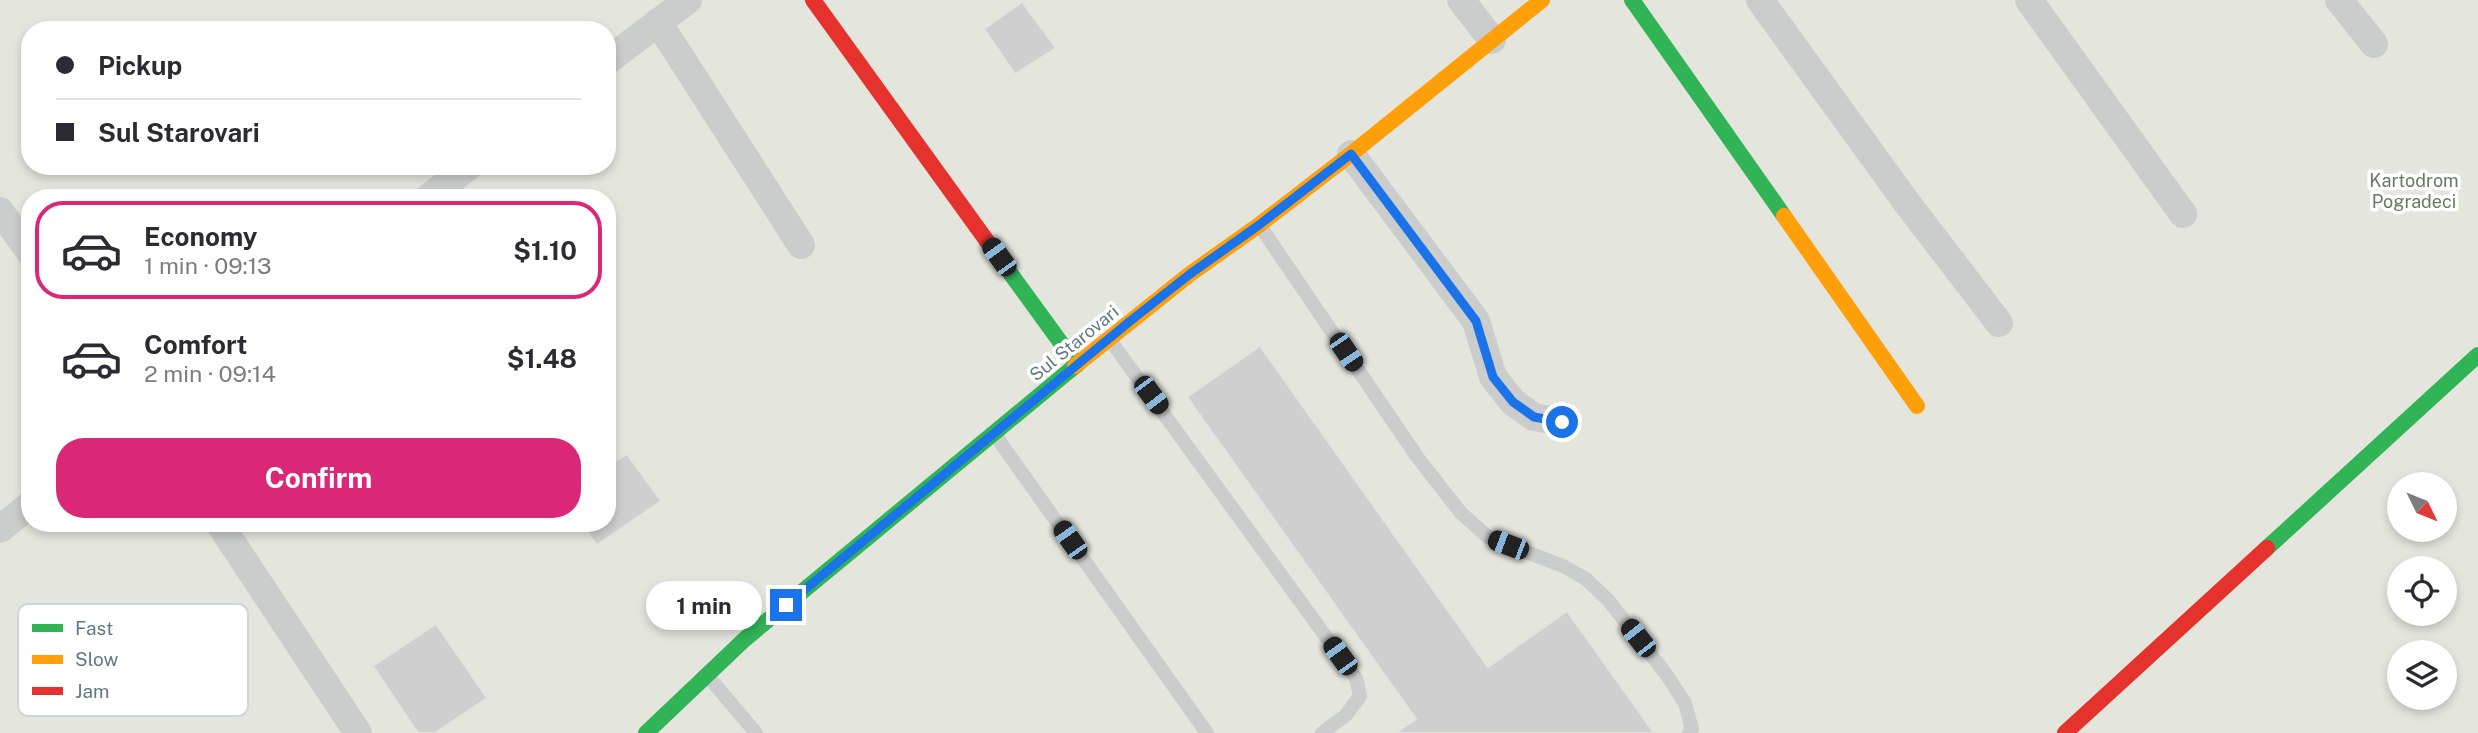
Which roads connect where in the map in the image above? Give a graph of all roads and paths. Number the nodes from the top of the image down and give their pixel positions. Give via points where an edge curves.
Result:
1 (688, 0) edge
2 (813, 0) edge
3 (1461, 0) edge
4 (1542, 0) edge
5 (1632, 0) edge
6 (1760, 0) edge
7 (2029, 0) edge
8 (2339, 0) edge
9 (658, 22) junction
10 (1493, 40) junction
11 (2374, 44) dead end
12 (616, 54) edge
13 (1351, 154) junction
14 (457, 175) edge
15 (440, 189) edge
16 (0, 211) edge
17 (2183, 214) dead end
18 (1259, 225) junction
19 (21, 240) edge
20 (801, 245) dead end
21 (1999, 323) dead end
22 (1109, 338) junction
23 (2478, 355) edge
24 (1077, 365) junction
25 (1917, 406) dead end
26 (1562, 422) dead end
27 (994, 433) junction
28 (21, 512) edge
29 (0, 529) edge
30 (225, 532) edge
31 (706, 674) junction
32 (671, 709) junction
33 (358, 733) edge
34 (646, 733) edge
35 (672, 733) edge
36 (757, 733) edge
37 (1207, 733) edge
38 (1322, 733) edge
39 (1689, 733) edge
40 (2065, 733) edge

1 - 9 street
2 - 24 street
3 - 10 street
4 - 10 street, Sul Starovari
5 - 25 street
6 - 21 street
7 - 17 street
8 - 11 street
9 - 12 street
9 - 20 street
10 - 13 street, Sul Starovari
13 - 18 street, Sul Starovari
13 - 26 street via 1476,321 1493,377 1513,402 1534,417
14 - 15 street
16 - 19 street
18 - 22 street, Sul Starovari
18 - 39 lane via 1418,458 1461,513 1488,537 1586,579 1609,601 1685,703 1692,729
22 - 24 street, Sul Starovari
22 - 38 lane via 1356,678 1360,696 1346,715
23 - 40 street
24 - 27 street, Sul Starovari
27 - 31 street, Sul Starovari
27 - 37 lane
28 - 29 street
30 - 33 street
31 - 32 street, Sul Starovari
31 - 36 lane
32 - 34 street, Sul Starovari
32 - 35 street

